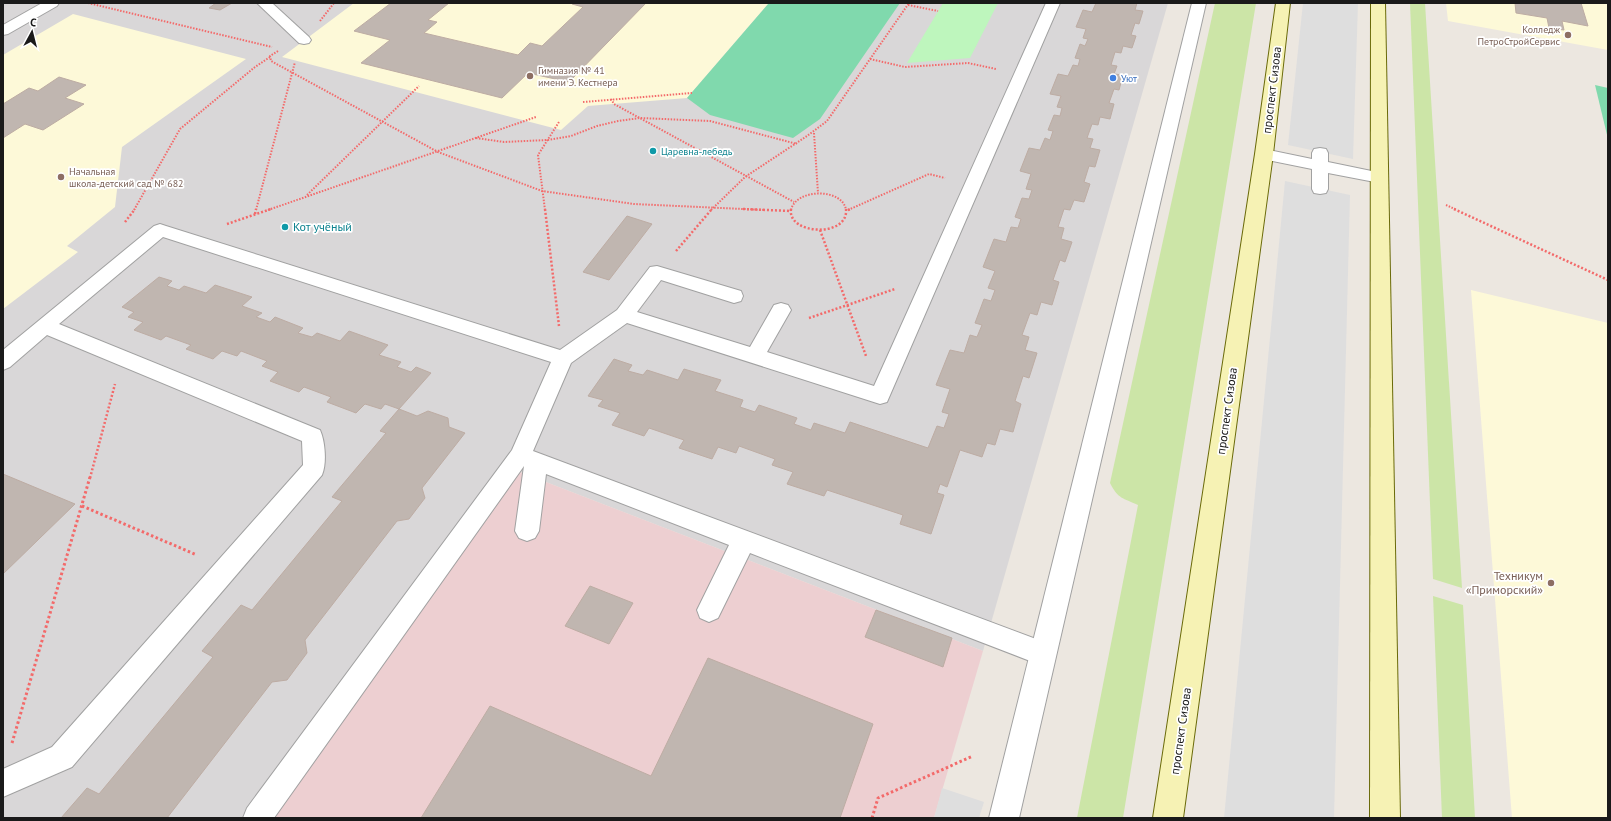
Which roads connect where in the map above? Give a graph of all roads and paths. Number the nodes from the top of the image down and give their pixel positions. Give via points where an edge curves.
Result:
1 (52, 3) edge
2 (88, 3) edge
3 (264, 3) edge
4 (1053, 3) edge
5 (1199, 3) edge
6 (1283, 3) edge
7 (1378, 3) edge
8 (908, 4) edge
9 (938, 12) dead end
10 (3, 31) edge
11 (304, 40) dead end
12 (270, 56) junction
13 (870, 59) junction
14 (296, 60) dead end
15 (292, 73) junction
16 (1021, 75) junction
17 (419, 86) dead end
18 (692, 93) dead end
19 (611, 99) junction
20 (583, 102) dead end
21 (536, 117) dead end
22 (640, 118) junction
23 (382, 122) junction
24 (559, 122) dead end
25 (814, 133) junction
26 (476, 138) junction
27 (547, 140) junction
28 (797, 144) junction
29 (438, 152) junction
30 (1264, 154) junction
31 (1320, 159) junction
32 (746, 176) junction
33 (1380, 178) junction
34 (973, 185) junction
35 (1320, 189) dead end
36 (542, 191) junction
37 (818, 192) junction
38 (305, 197) junction
39 (794, 202) junction
40 (1446, 205) dead end
41 (713, 208) junction
42 (848, 210) junction
43 (791, 211) junction
44 (255, 214) junction
45 (125, 223) dead end
46 (820, 230) junction
47 (185, 238) junction
48 (657, 272) junction
49 (933, 276) junction
50 (1608, 280) edge
51 (734, 296) dead end
52 (847, 305) junction
53 (781, 310) dead end
54 (624, 315) junction
55 (44, 326) junction
56 (768, 332) junction
57 (122, 357) junction
58 (754, 357) junction
59 (563, 358) junction
60 (3, 362) edge
61 (880, 396) junction
62 (529, 458) junction
63 (82, 506) junction
64 (527, 531) dead end
65 (744, 540) junction
66 (228, 568) junction
67 (710, 610) dead end
68 (1043, 654) junction
69 (12, 745) dead end
70 (973, 756) dead end
71 (3, 783) edge
72 (257, 818) edge
73 (872, 818) edge
74 (1004, 818) edge
75 (1168, 818) edge
76 (1385, 818) edge

1 - 10 lane
2 - 12 path via 281,49
3 - 11 lane
4 - 16 lane
5 - 68 street
6 - 30 main road, проспект Сизова
7 - 33 main road
8 - 9 path
8 - 13 path
12 - 15 path via 271,61
12 - 45 path via 180,129 138,205
13 - 16 path via 905,67 968,63
13 - 25 path via 827,121
14 - 15 path
15 - 23 path
15 - 44 path
16 - 34 lane
17 - 23 path
18 - 19 path
19 - 20 path
19 - 22 path via 614,104
21 - 26 path
22 - 27 path via 618,121 571,136
22 - 28 path via 710,120
22 - 32 path
23 - 29 path
23 - 38 path
24 - 27 path
25 - 28 path
25 - 37 path
26 - 27 path via 504,142
26 - 29 path
27 - 36 path via 538,155
28 - 32 path
29 - 36 path
29 - 38 path
30 - 31 lane
30 - 75 main road, проспект Сизова
31 - 33 lane
31 - 35 lane
32 - 39 path
32 - 41 path
33 - 76 main road
34 - 42 path via 929,174
34 - 49 lane
36 - 41 path via 634,204
36 - 59 path
37 - 39 path via 800,197
37 - 42 path via 838,197
38 - 44 path
39 - 43 path
40 - 50 path
41 - 43 path
41 - 48 path
42 - 46 path via 846,218 840,224
43 - 46 path via 793,219 799,225
44 - 47 path
46 - 52 path
47 - 55 lane via 160,230
47 - 59 lane
48 - 51 lane
48 - 54 lane
49 - 52 path
49 - 61 lane
52 - 56 path
52 - 61 path
53 - 56 lane
54 - 58 lane
54 - 59 lane
55 - 57 lane
55 - 60 lane
56 - 58 lane
57 - 63 path
57 - 66 lane via 312,436 314,468
58 - 61 lane
59 - 62 lane
62 - 64 lane
62 - 65 lane
62 - 72 lane
63 - 66 path
63 - 69 path
65 - 67 lane
65 - 68 lane
66 - 71 lane via 62,757
68 - 74 street
70 - 73 path via 878,798

